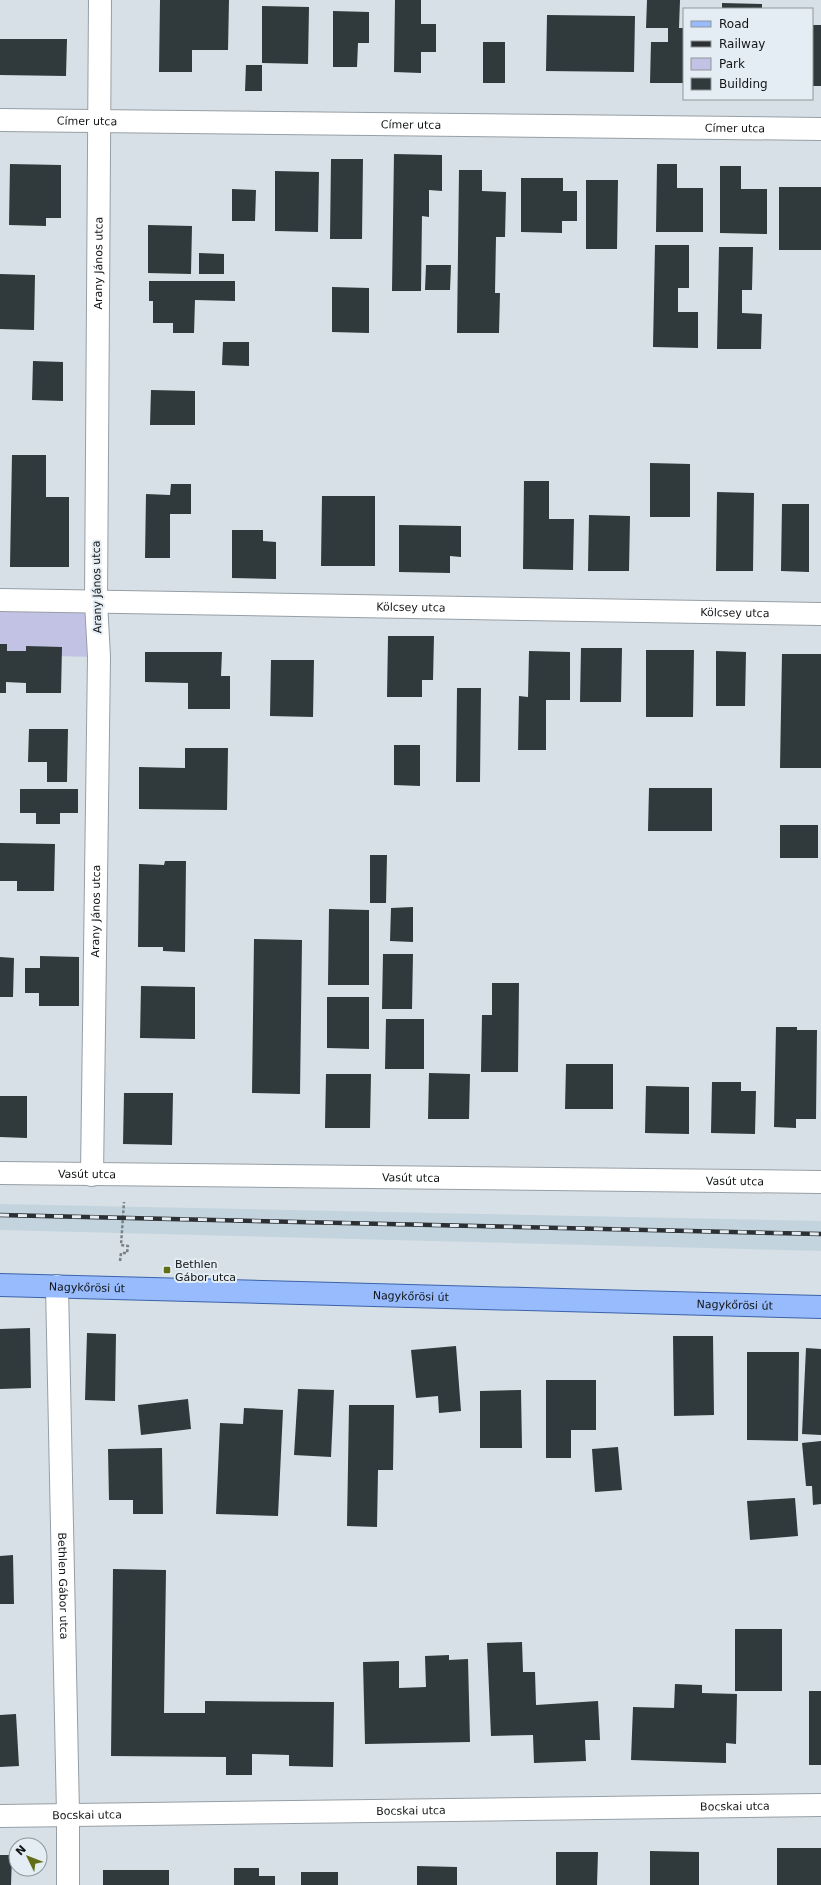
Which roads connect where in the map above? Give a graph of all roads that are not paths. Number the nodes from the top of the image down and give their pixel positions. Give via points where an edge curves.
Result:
1 (100, 0) edge
2 (0, 120) edge
3 (99, 121) junction
4 (821, 129) edge
5 (0, 600) edge
6 (96, 602) junction
7 (821, 614) edge
8 (0, 1173) edge
9 (92, 1175) junction
10 (821, 1182) edge
11 (0, 1285) edge
12 (57, 1286) junction
13 (821, 1307) edge
14 (821, 1805) edge
15 (68, 1814) junction
16 (0, 1816) edge
17 (68, 1885) edge

1 - 3 street, Arany János utca
2 - 3 street, Címer utca
3 - 4 street, Címer utca
3 - 6 street, Arany János utca
5 - 6 street, Kölcsey utca
6 - 7 street, Kölcsey utca
6 - 9 street, Arany János utca via 99,657
8 - 9 street, Vasút utca
9 - 10 street, Vasút utca
11 - 12 main road, Nagykőrösi út
12 - 13 main road, Nagykőrösi út
12 - 15 street, Bethlen Gábor utca
14 - 15 street, Bocskai utca
15 - 16 street, Bocskai utca
15 - 17 street, Bethlen Gábor utca

